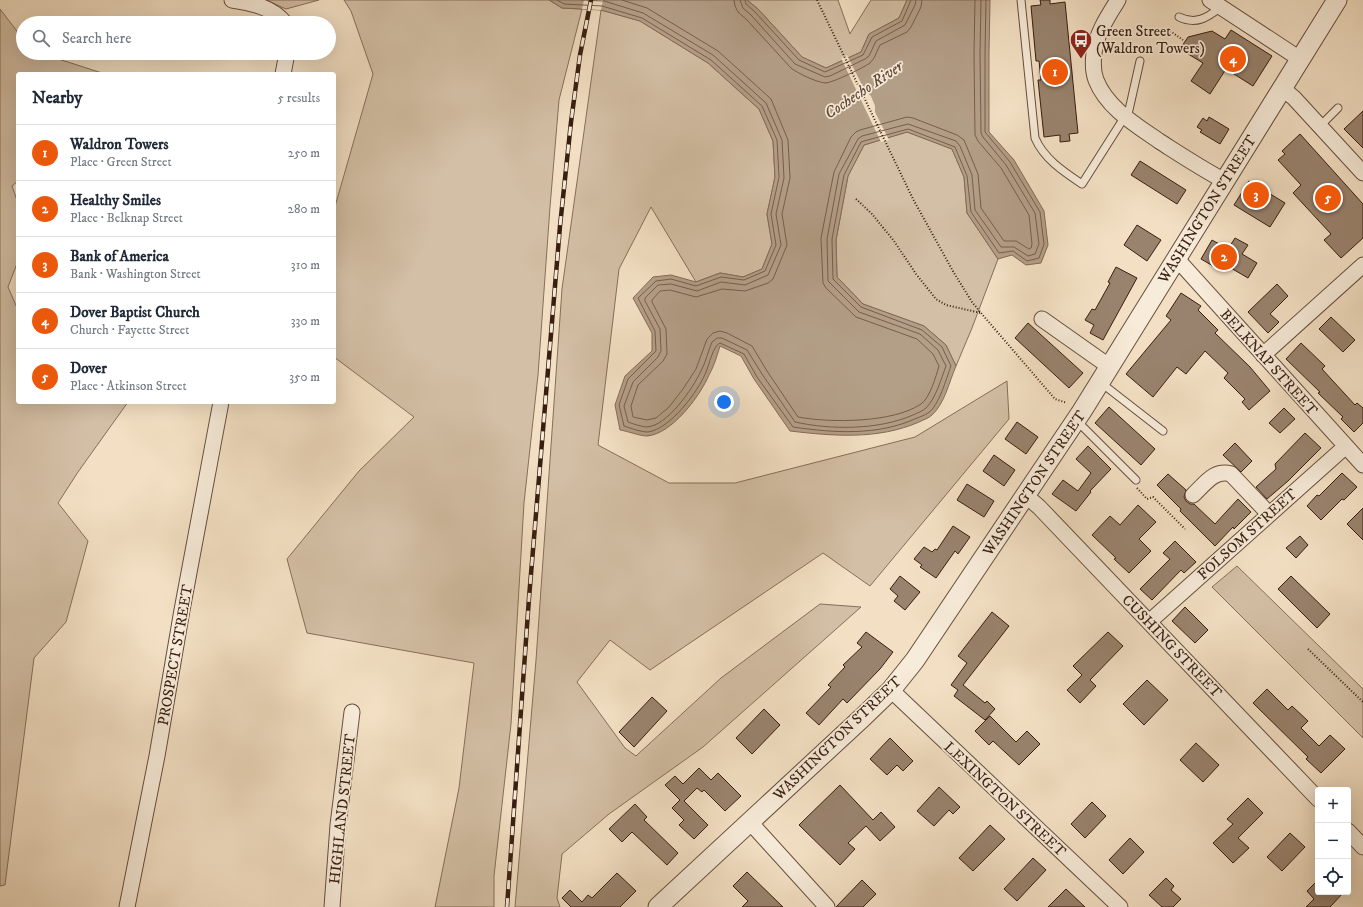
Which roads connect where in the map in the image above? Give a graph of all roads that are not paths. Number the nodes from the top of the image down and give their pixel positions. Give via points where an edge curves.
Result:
1 (232, 0) edge
2 (1021, 0) edge
3 (1118, 0) edge
4 (1337, 0) edge
5 (1215, 4) edge
6 (280, 16) edge
7 (1179, 17) dead end
8 (1300, 59) junction
9 (286, 60) edge
10 (1140, 61) dead end
11 (283, 72) edge
12 (1282, 88) junction
13 (1338, 108) dead end
14 (1125, 117) junction
15 (1320, 126) junction
16 (1363, 173) edge
17 (1225, 181) junction
18 (1176, 258) junction
19 (1363, 265) edge
20 (1042, 319) dead end
21 (1263, 355) junction
22 (1105, 374) junction
23 (221, 404) edge
24 (1080, 424) junction
25 (1163, 431) dead end
26 (1346, 446) junction
27 (1363, 465) edge
28 (1136, 480) road end
29 (1025, 495) junction
30 (1194, 495) dead end
31 (1269, 514) junction
32 (1149, 622) junction
33 (891, 690) junction
34 (352, 712) dead end
35 (1315, 797) edge
36 (749, 822) junction
37 (1351, 834) edge
38 (1363, 847) edge
39 (127, 907) edge
40 (332, 907) edge
41 (658, 907) edge
42 (827, 907) edge
43 (1120, 907) edge

1 - 6 street via 260,5
2 - 14 lane via 1035,138 1051,161 1082,184
3 - 14 street via 1098,39 1094,52 1094,70 1104,94
4 - 8 street, WASHINGTON STREET
5 - 7 lane via 1206,18 1193,21
5 - 8 street
8 - 12 street, WASHINGTON STREET
9 - 11 street
10 - 14 lane via 1129,110
12 - 15 street
12 - 17 street, WASHINGTON STREET
13 - 15 lane
14 - 17 street via 1199,167
15 - 16 street
17 - 18 street, WASHINGTON STREET
18 - 21 street, BELKNAP STREET
18 - 22 street, WASHINGTON STREET
19 - 21 street
20 - 22 street
21 - 26 street, BELKNAP STREET
22 - 24 street, WASHINGTON STREET
22 - 25 lane
23 - 39 street, PROSPECT STREET
24 - 28 lane
24 - 29 street, WASHINGTON STREET
26 - 27 street, BELKNAP STREET
26 - 31 street, FOLSOM STREET
29 - 32 street, CUSHING STREET
29 - 33 street, WASHINGTON STREET via 934,633
30 - 31 street via 1216,474 1231,474
31 - 32 street, FOLSOM STREET
32 - 35 street, CUSHING STREET
33 - 36 street, WASHINGTON STREET
33 - 43 street, LEXINGTON STREET
34 - 40 street, HIGHLAND STREET via 338,825
36 - 41 street, WASHINGTON STREET
36 - 42 street
37 - 38 street

